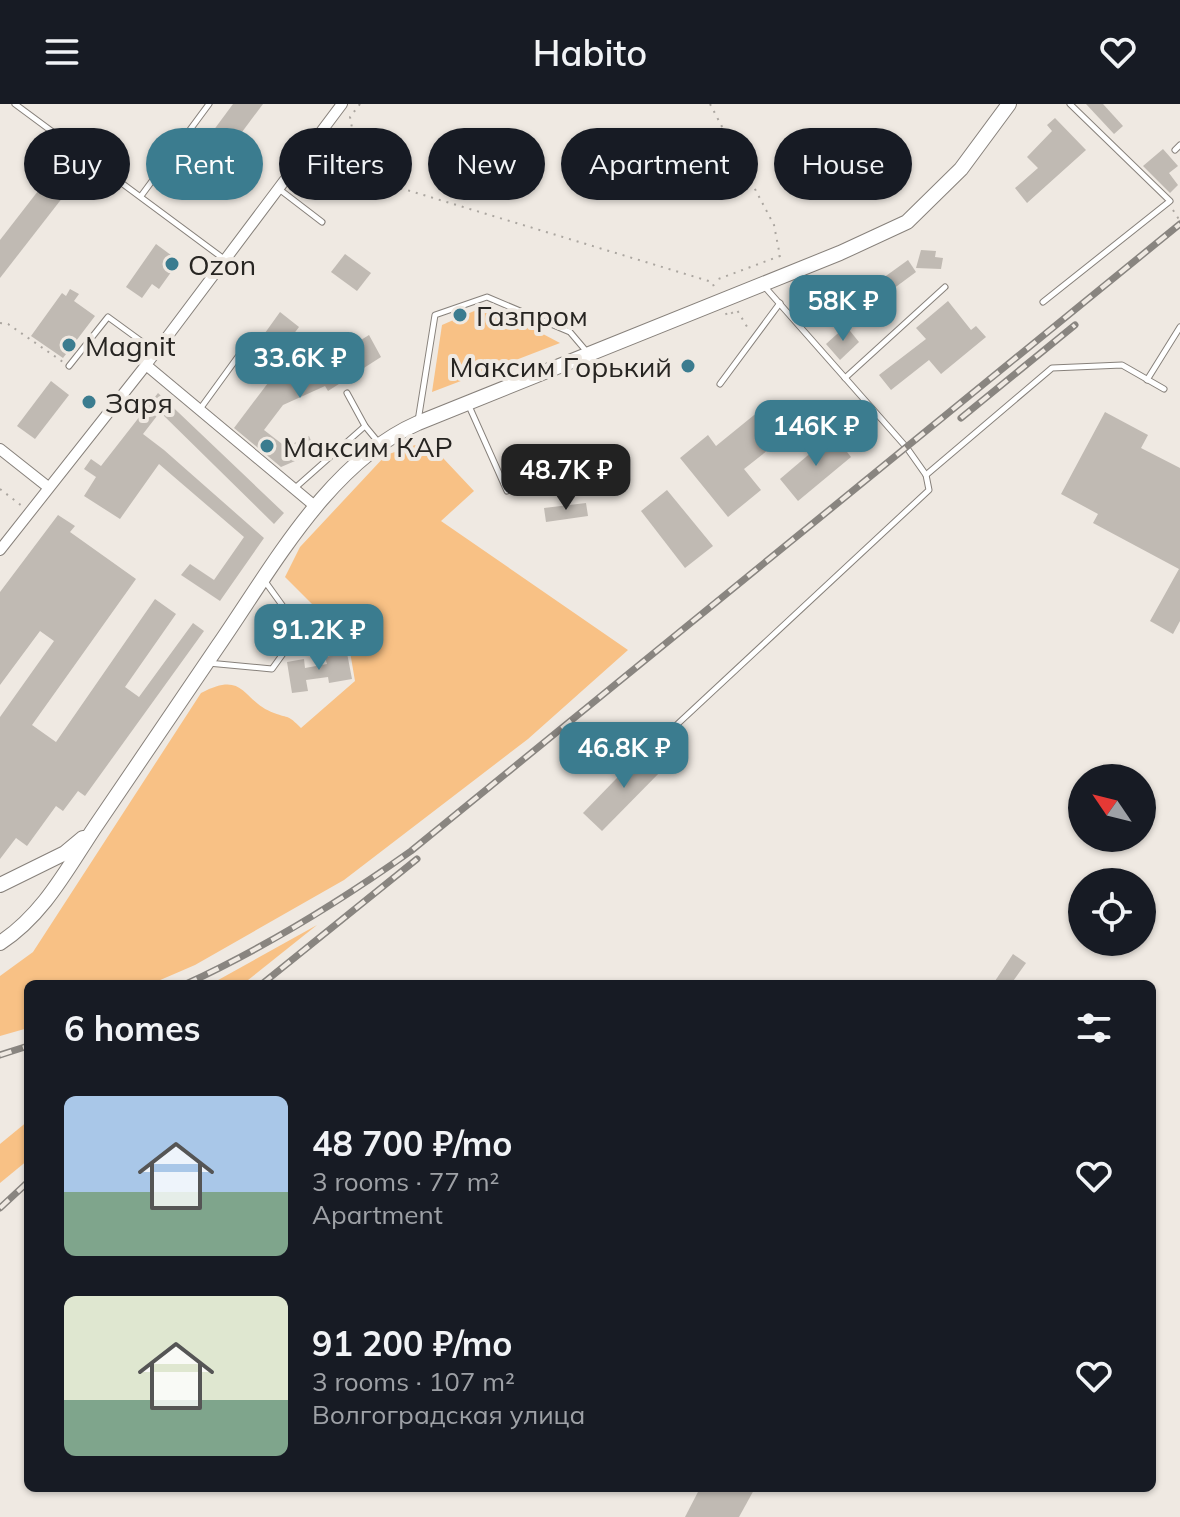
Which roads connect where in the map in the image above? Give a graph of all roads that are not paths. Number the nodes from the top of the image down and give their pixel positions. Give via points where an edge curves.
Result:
1 (15, 104) edge
2 (209, 104) edge
3 (1009, 104) edge
4 (1070, 104) edge
5 (338, 105) edge
6 (323, 128) edge
7 (141, 196) junction
8 (279, 196) edge
9 (293, 200) edge
10 (322, 222) dead end
11 (225, 260) junction
12 (762, 284) junction
13 (945, 287) dead end
14 (1043, 302) dead end
15 (780, 303) junction
16 (1180, 327) edge
17 (253, 336) dead end
18 (156, 352) junction
19 (587, 353) junction
20 (146, 365) junction
21 (69, 366) road end
22 (845, 378) junction
23 (1147, 380) junction
24 (720, 384) dead end
25 (1164, 389) dead end
26 (347, 393) dead end
27 (467, 402) junction
28 (199, 410) junction
29 (418, 423) junction
30 (365, 426) junction
31 (379, 444) junction
32 (0, 449) edge
33 (926, 475) junction
34 (48, 487) junction
35 (295, 489) junction
36 (507, 491) dead end
37 (316, 507) junction
38 (0, 550) edge
39 (263, 580) junction
40 (207, 663) junction
41 (655, 745) dead end
42 (93, 830) junction
43 (0, 885) edge
44 (0, 943) edge

1 - 7 lane
2 - 7 lane
3 - 12 main road via 961,169 907,222
4 - 14 lane via 1170,201
5 - 6 street
7 - 11 lane
8 - 11 street
9 - 10 lane
11 - 18 street
12 - 15 lane
12 - 19 main road
13 - 22 lane
15 - 22 lane
15 - 24 lane
16 - 23 lane
17 - 28 lane
18 - 20 street
18 - 21 lane via 108,317
19 - 27 main road
19 - 29 lane via 570,332 487,297 435,315
20 - 28 street
20 - 34 street
22 - 33 lane
23 - 25 lane
23 - 33 lane via 1122,365 1052,368
26 - 30 lane
27 - 29 main road
27 - 36 lane
28 - 35 street
29 - 31 main road
30 - 31 lane
30 - 35 lane
31 - 37 main road
32 - 34 street
33 - 41 lane via 929,490
34 - 38 street
35 - 37 street
37 - 39 main road
39 - 40 main road
39 - 40 lane via 300,630 272,669
40 - 42 main road
42 - 43 main road via 65,853
42 - 44 main road via 57,887

